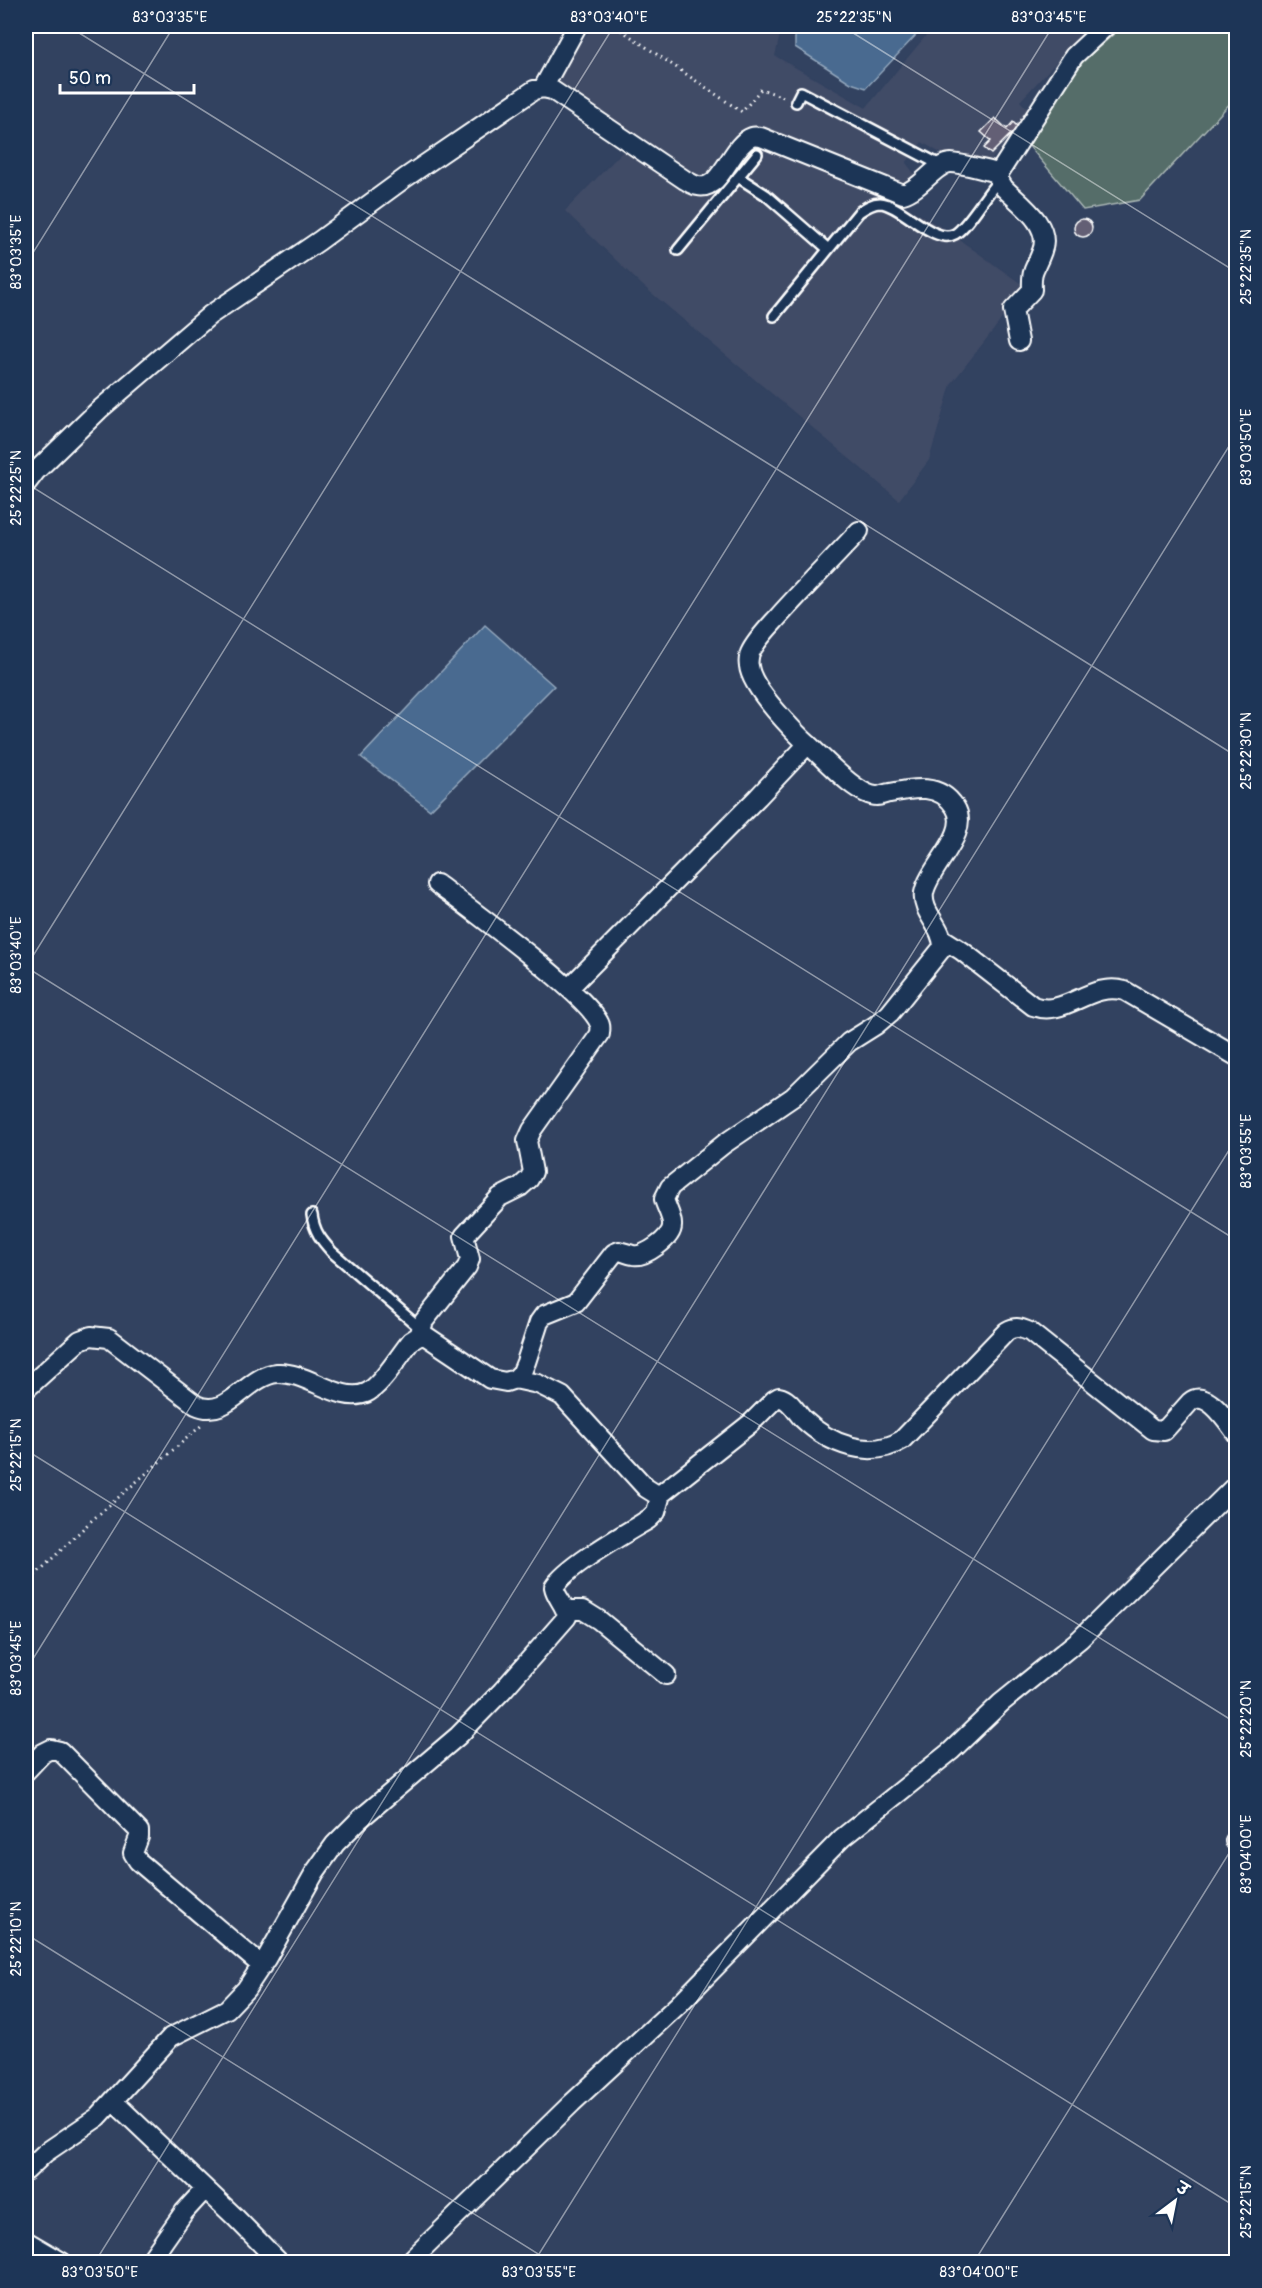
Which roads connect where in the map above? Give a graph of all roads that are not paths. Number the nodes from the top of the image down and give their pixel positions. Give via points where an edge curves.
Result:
1 (577, 26) edge
2 (1106, 26) edge
3 (543, 88) junction
4 (796, 102) road end
5 (757, 154) dead end
6 (942, 166) junction
7 (738, 177) junction
8 (999, 177) junction
9 (828, 249) junction
10 (678, 250) dead end
11 (774, 316) dead end
12 (1019, 340) dead end
13 (26, 484) edge
14 (860, 531) dead end
15 (808, 744) junction
16 (437, 884) dead end
17 (943, 939) junction
18 (569, 988) junction
19 (1236, 1056) edge
20 (312, 1215) dead end
21 (419, 1332) junction
22 (515, 1379) junction
23 (26, 1389) edge
24 (1236, 1433) edge
25 (1236, 1485) edge
26 (661, 1494) junction
27 (566, 1610) junction
28 (666, 1675) dead end
29 (26, 1771) edge
30 (262, 1966) junction
31 (114, 2102) junction
32 (26, 2171) edge
33 (205, 2188) junction
34 (26, 2241) edge
35 (62, 2262) edge
36 (149, 2262) edge
37 (279, 2262) edge
38 (409, 2262) edge

1 - 3 street
2 - 8 street via 1074,56
3 - 6 street via 560,95 699,186 715,180 752,137 761,137 903,194 914,191
3 - 13 street via 516,100 210,315 99,410
4 - 6 lane via 801,92
5 - 7 lane
6 - 8 street via 951,163
7 - 9 lane via 766,195
7 - 10 lane
8 - 9 lane via 962,227 947,237 881,203 859,212
8 - 12 street via 1004,188 1040,225 1045,239 1031,272 1032,290 1013,310
9 - 11 lane
14 - 15 street via 750,653 752,680
15 - 17 street via 861,791 876,796 932,788 956,808 960,822 957,834 932,871 924,894 925,908
15 - 18 street
16 - 18 street
17 - 19 street via 1043,1010 1114,988
17 - 22 street via 939,953 876,1025 849,1042 793,1097 670,1187 664,1199 672,1228 660,1244 634,1256 614,1253 576,1302 544,1315 522,1372
18 - 21 street via 593,1014 600,1034 532,1130 527,1141 533,1172 530,1179 500,1197 469,1229 464,1236 470,1259 467,1267
20 - 21 lane via 314,1227 332,1252
21 - 22 street via 490,1379
21 - 23 street via 376,1386 359,1396 348,1396 288,1373 275,1373 214,1409 205,1409 109,1338 91,1335 80,1340
22 - 26 street via 538,1384 562,1396 646,1488
24 - 26 street via 1200,1397 1190,1402 1164,1431 1153,1430 1020,1327 1007,1331 892,1446 855,1449 833,1440 779,1397
25 - 38 street via 1080,1639 1001,1702 934,1765 842,1838 679,2004
26 - 27 street via 656,1512 649,1519 557,1581 555,1593
27 - 28 street via 583,1610 599,1620
27 - 30 street via 562,1625 458,1736 336,1844 315,1872
29 - 30 street via 51,1749 60,1751 139,1831 133,1853 138,1861
30 - 31 street via 227,2009 171,2037
31 - 32 street
31 - 33 street
33 - 36 street
33 - 37 street
34 - 35 street

